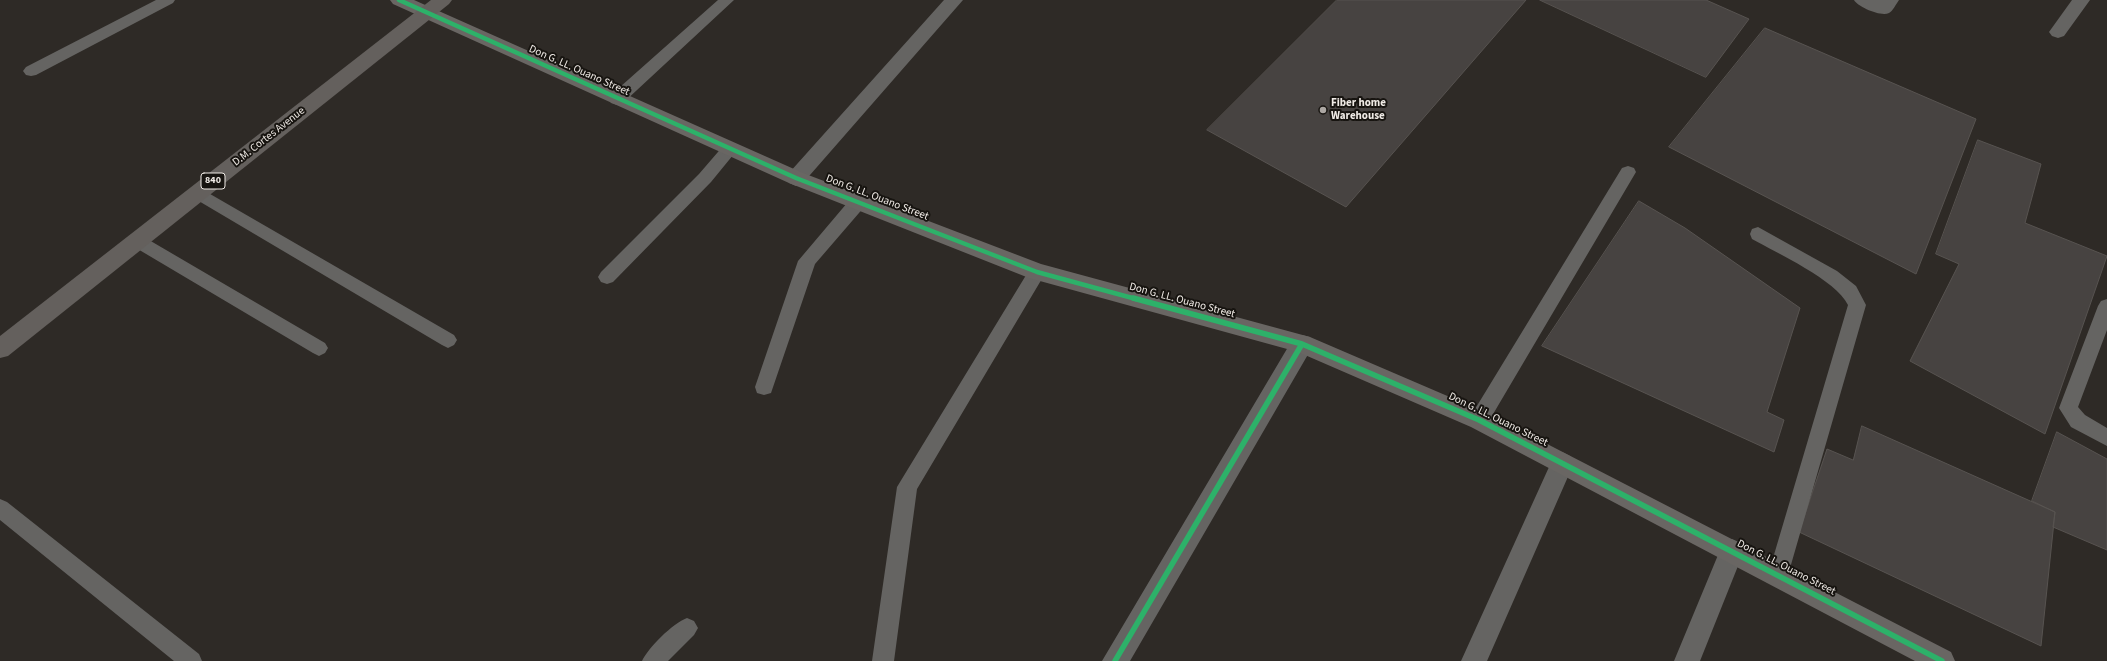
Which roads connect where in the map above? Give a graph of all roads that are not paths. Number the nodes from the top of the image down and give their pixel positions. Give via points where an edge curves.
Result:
1 (168, 0) edge
2 (400, 0) edge
3 (443, 0) edge
4 (727, 0) edge
5 (954, 0) edge
6 (1863, 0) edge
7 (1890, 0) edge
8 (2081, 0) edge
9 (426, 14) junction
10 (2058, 32) dead end
11 (31, 71) dead end
12 (617, 99) junction
13 (730, 149) junction
14 (1628, 172) dead end
15 (796, 178) junction
16 (198, 192) junction
17 (859, 202) junction
18 (1758, 234) dead end
19 (137, 240) junction
20 (1037, 272) junction
21 (607, 277) dead end
22 (2107, 306) edge
23 (448, 340) dead end
24 (1302, 344) junction
25 (319, 348) dead end
26 (0, 349) edge
27 (764, 387) dead end
28 (1479, 420) junction
29 (2107, 438) edge
30 (1562, 464) junction
31 (0, 508) edge
32 (1732, 551) junction
33 (1778, 575) junction
34 (687, 628) dead end
35 (191, 661) edge
36 (653, 661) edge
37 (883, 661) edge
38 (1115, 661) edge
39 (1474, 661) edge
40 (1687, 661) edge
41 (1942, 661) edge

1 - 11 lane
2 - 9 street, Don G. LL. Ouano Street
3 - 9 highway, D.M. Cortes Avenue / 840
4 - 12 lane
5 - 15 street
6 - 7 street via 1884,8
8 - 10 street
9 - 12 street, Don G. LL. Ouano Street
9 - 16 highway, D.M. Cortes Avenue / 840
12 - 13 street, Don G. LL. Ouano Street
13 - 15 street, Don G. LL. Ouano Street
13 - 21 lane via 705,178
14 - 28 lane
15 - 17 street, Don G. LL. Ouano Street
16 - 19 highway, D.M. Cortes Avenue / 840
16 - 23 lane
17 - 20 street, Don G. LL. Ouano Street
17 - 27 lane via 807,262
18 - 33 lane via 1831,276 1850,291 1857,304
19 - 25 lane
19 - 26 highway, D.M. Cortes Avenue / 840
20 - 24 street, Don G. LL. Ouano Street
20 - 37 lane via 907,487
22 - 29 lane via 2068,408 2078,421
24 - 28 street, Don G. LL. Ouano Street
24 - 38 street
28 - 30 street, Don G. LL. Ouano Street
30 - 32 street, Don G. LL. Ouano Street
30 - 39 street
31 - 35 lane
32 - 33 street, Don G. LL. Ouano Street
32 - 40 street
33 - 41 street, Don G. LL. Ouano Street
34 - 36 lane

